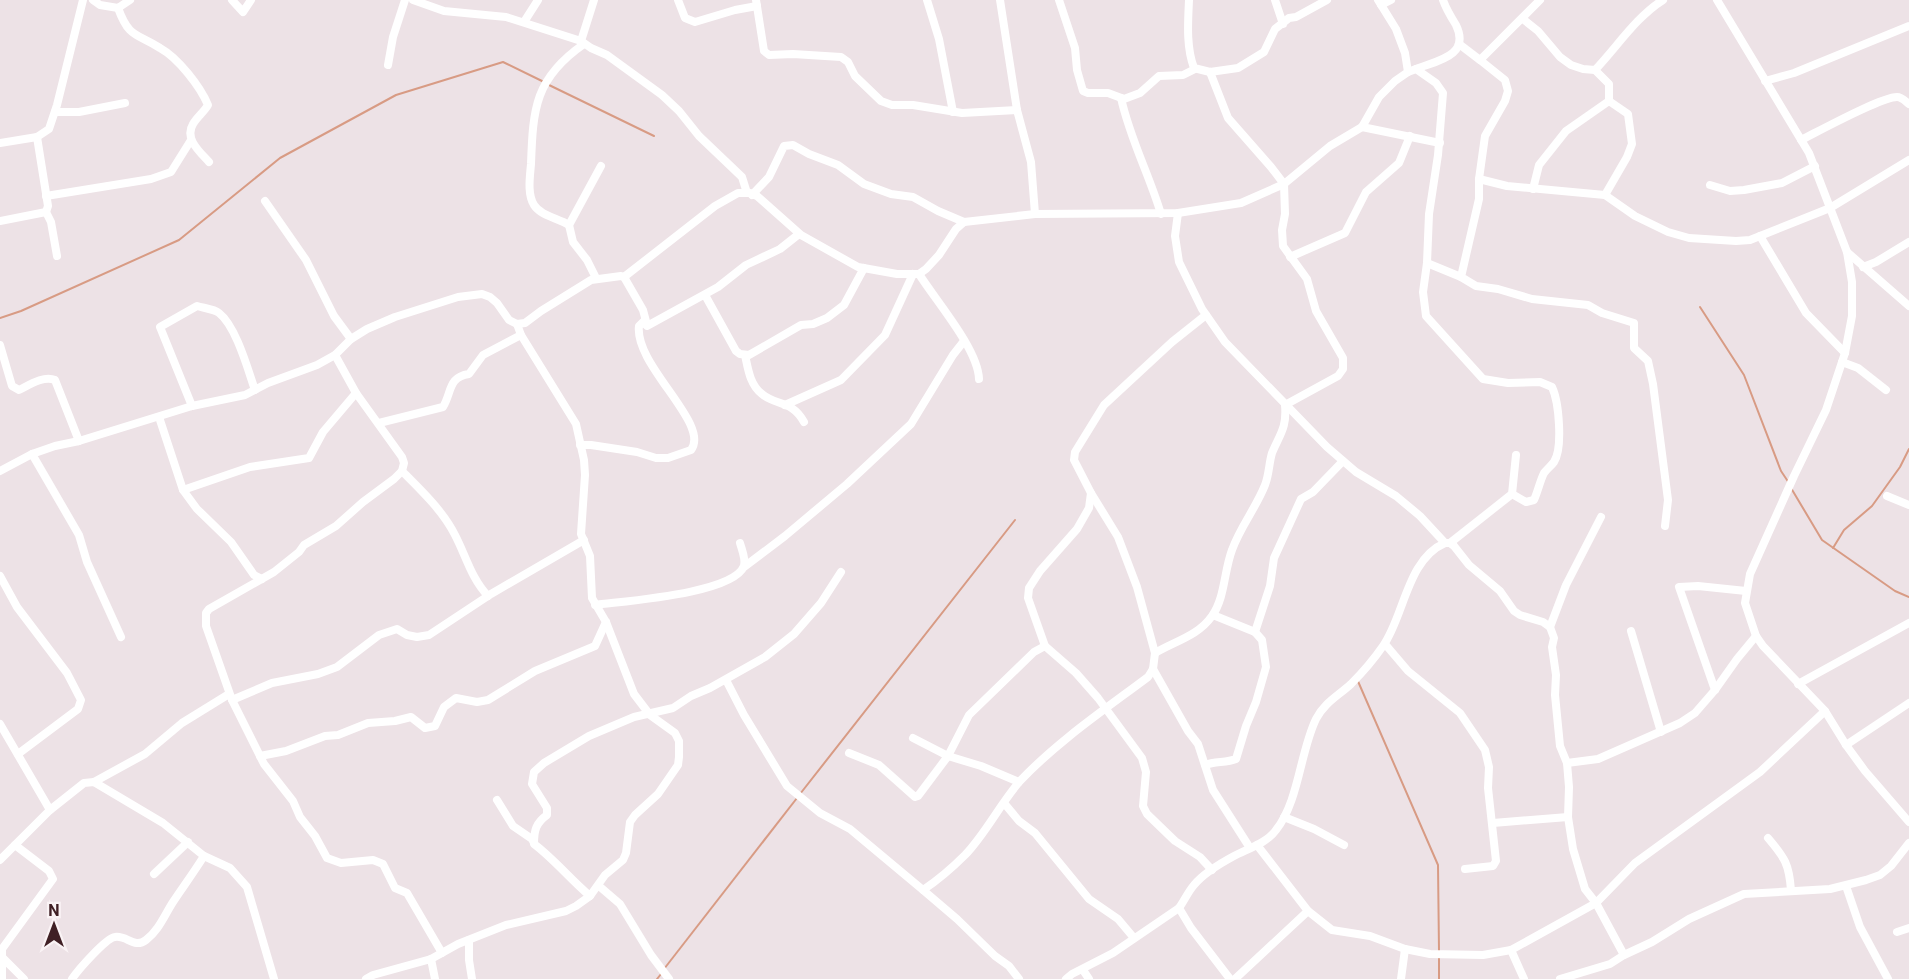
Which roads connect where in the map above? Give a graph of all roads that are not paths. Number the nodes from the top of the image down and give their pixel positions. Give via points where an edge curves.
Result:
1 (83, 0) edge
2 (130, 0) edge
3 (232, 0) edge
4 (251, 0) edge
5 (405, 0) edge
6 (413, 0) edge
7 (538, 0) edge
8 (594, 0) edge
9 (678, 0) edge
10 (927, 0) edge
11 (1000, 0) edge
12 (1059, 0) edge
13 (1189, 0) edge
14 (1275, 0) edge
15 (1327, 0) edge
16 (1391, 0) edge
17 (1443, 0) edge
18 (1540, 0) edge
19 (1663, 0) edge
20 (1717, 0) edge
21 (94, 1) edge
22 (756, 3) edge
23 (1379, 3) edge
24 (118, 8) junction
25 (81, 10) junction
26 (1523, 19) junction
27 (524, 22) junction
28 (1283, 24) junction
29 (1909, 26) edge
30 (583, 43) junction
31 (1459, 44) junction
32 (1480, 60) junction
33 (388, 65) dead end
34 (1195, 69) junction
35 (1412, 70) junction
36 (1595, 70) junction
37 (1210, 72) junction
38 (1765, 81) junction
39 (1121, 98) junction
40 (1609, 101) junction
41 (124, 104) dead end
42 (1909, 104) edge
43 (1017, 110) junction
44 (55, 112) junction
45 (953, 112) junction
46 (1362, 127) junction
47 (1410, 136) junction
48 (37, 137) junction
49 (191, 140) junction
50 (1801, 140) junction
51 (0, 143) edge
52 (1440, 143) junction
53 (1909, 160) edge
54 (209, 162) dead end
55 (601, 166) dead end
56 (1815, 166) junction
57 (1479, 179) junction
58 (1284, 184) junction
59 (1710, 185) dead end
60 (1533, 189) junction
61 (750, 194) junction
62 (1605, 195) junction
63 (46, 196) junction
64 (265, 201) dead end
65 (1830, 208) junction
66 (46, 212) junction
67 (1178, 213) junction
68 (1035, 214) junction
69 (1161, 214) junction
70 (0, 221) edge
71 (964, 222) junction
72 (569, 225) junction
73 (799, 234) junction
74 (1760, 236) junction
75 (1909, 242) edge
76 (1847, 252) junction
77 (57, 256) dead end
78 (1290, 257) junction
79 (1427, 263) junction
80 (1863, 267) junction
81 (864, 268) junction
82 (916, 274) junction
83 (624, 277) junction
84 (1461, 277) junction
85 (596, 278) junction
86 (705, 295) junction
87 (1909, 306) edge
88 (1206, 315) junction
89 (517, 324) junction
90 (647, 326) junction
91 (521, 335) junction
92 (351, 339) junction
93 (964, 341) junction
94 (0, 345) edge
95 (335, 355) junction
96 (745, 355) junction
97 (1844, 357) junction
98 (979, 379) dead end
99 (255, 390) junction
100 (1886, 390) dead end
101 (356, 393) junction
102 (785, 405) junction
103 (1285, 405) junction
104 (192, 406) junction
105 (159, 417) junction
106 (804, 422) dead end
107 (379, 423) junction
108 (79, 441) junction
109 (580, 445) junction
110 (32, 454) junction
111 (1516, 455) dead end
112 (1343, 461) junction
113 (0, 471) edge
114 (402, 471) junction
115 (183, 490) junction
116 (1090, 493) junction
117 (1512, 494) junction
118 (1887, 496) dead end
119 (1909, 505) edge
120 (1601, 517) dead end
121 (1665, 526) dead end
122 (584, 540) junction
123 (740, 543) dead end
124 (1448, 543) junction
125 (744, 567) junction
126 (841, 572) dead end
127 (0, 576) edge
128 (262, 579) junction
129 (1746, 591) junction
130 (488, 596) junction
131 (595, 605) junction
132 (1213, 615) junction
133 (606, 622) junction
134 (1909, 623) edge
135 (1550, 627) junction
136 (1631, 631) dead end
137 (1255, 632) junction
138 (1756, 636) junction
139 (121, 637) dead end
140 (1385, 644) junction
141 (1045, 646) junction
142 (1155, 652) junction
143 (1153, 669) junction
144 (726, 680) junction
145 (1798, 684) junction
146 (1715, 690) junction
147 (230, 697) junction
148 (1909, 703) edge
149 (1105, 709) junction
150 (1826, 711) junction
151 (651, 715) junction
152 (0, 724) edge
153 (1661, 732) junction
154 (913, 738) dead end
155 (1846, 746) junction
156 (849, 753) dead end
157 (18, 754) junction
158 (260, 756) junction
159 (948, 756) junction
160 (1567, 763) junction
161 (1204, 765) junction
162 (93, 782) junction
163 (1019, 782) junction
164 (497, 800) dead end
165 (1004, 803) junction
166 (50, 810) junction
167 (1284, 817) junction
168 (1568, 817) junction
169 (1909, 822) edge
170 (1493, 824) junction
171 (1768, 838) dead end
172 (188, 842) junction
173 (1909, 843) edge
174 (534, 844) junction
175 (15, 845) junction
176 (1344, 845) dead end
177 (1253, 846) junction
178 (204, 856) junction
179 (0, 860) edge
180 (1465, 868) dead end
181 (1212, 870) junction
182 (154, 874) dead end
183 (599, 886) junction
184 (1846, 886) junction
185 (923, 890) junction
186 (1791, 890) junction
187 (590, 896) junction
188 (1596, 903) junction
189 (1179, 908) junction
190 (1308, 911) junction
191 (1909, 927) edge
192 (1897, 932) dead end
193 (1134, 938) junction
194 (469, 940) junction
195 (1404, 949) junction
196 (1511, 950) junction
197 (442, 952) junction
198 (1624, 955) junction
199 (1, 956) edge
200 (431, 959) junction
201 (1083, 970) junction
202 (2, 979) edge
203 (24, 979) edge
204 (72, 979) edge
205 (274, 979) edge
206 (366, 979) edge
207 (435, 979) edge
208 (472, 979) edge
209 (669, 979) edge
210 (1019, 979) edge
211 (1066, 979) edge
212 (1089, 979) edge
213 (1232, 979) edge
214 (1401, 979) edge
215 (1524, 979) edge
216 (1560, 979) edge
217 (1888, 979) edge

1 - 25 street
2 - 24 street
3 - 4 street via 243,12
5 - 33 street
6 - 27 street via 444,11
7 - 27 street
8 - 30 street
9 - 22 street via 685,18 695,22
10 - 45 street
11 - 43 street
12 - 39 street via 1083,91
13 - 34 street via 1190,58
14 - 28 street
15 - 28 street
16 - 23 street
17 - 31 street via 1459,34
18 - 26 street
19 - 36 street
20 - 38 street
21 - 24 street
21 - 25 street
22 - 45 street via 765,54 841,57 881,101
23 - 35 street via 1396,28
24 - 49 street via 125,26 161,48 196,83 205,98 208,105 193,124
25 - 44 street
26 - 32 street
26 - 36 street via 1571,65
27 - 30 street
28 - 37 street via 1275,29 1264,52 1238,68
29 - 38 street
30 - 61 street via 607,55 662,95 742,177
30 - 72 street via 545,83 532,132 532,201 543,214
31 - 32 street
31 - 35 street via 1451,56
32 - 57 street via 1505,81 1508,91 1485,136
34 - 37 street
34 - 39 street via 1183,75 1159,76 1140,93
35 - 46 street via 1379,97
35 - 52 street via 1436,83 1443,93
36 - 40 street via 1609,84
37 - 58 street via 1228,118
38 - 50 street
39 - 69 street via 1126,124
40 - 60 street via 1566,131 1539,165
40 - 62 street via 1628,114 1632,140 1627,157
41 - 44 street
42 - 50 street via 1896,97
43 - 45 street
43 - 68 street via 1031,162
44 - 48 street via 49,129
46 - 47 street
46 - 58 street via 1330,146
47 - 52 street
47 - 78 street via 1399,163 1366,192 1345,233
48 - 51 street
48 - 63 street
49 - 54 street
49 - 63 street via 171,172 151,179
50 - 56 street
52 - 79 street via 1429,214
53 - 65 street
55 - 72 street
56 - 59 street via 1782,183 1744,190 1730,191
56 - 65 street
57 - 60 street
57 - 84 street via 1479,199
58 - 67 street via 1240,203
58 - 78 street via 1283,246
60 - 62 street
61 - 71 street via 769,177 784,146 793,145 838,165 864,183 891,194 913,197
61 - 73 street via 768,203
61 - 83 street via 738,193 715,206
62 - 74 street via 1635,216 1689,238 1736,241
63 - 66 street
64 - 92 street via 306,260 334,316
65 - 74 street
65 - 76 street
66 - 70 street
66 - 77 street
67 - 69 street
67 - 88 street via 1175,236 1179,262
68 - 69 street
68 - 71 street
71 - 82 street via 939,255
72 - 85 street via 573,242
73 - 81 street
73 - 86 street
74 - 97 street via 1806,313
75 - 80 street
76 - 80 street
76 - 97 street via 1852,316
78 - 103 street via 1307,279 1317,311 1343,358 1338,376
79 - 84 street
79 - 117 street via 1423,292 1426,316 1478,375 1483,380 1508,383 1540,382 1552,387 1555,393 1555,461 1545,472 1534,500 1526,502
80 - 87 street
81 - 82 street
81 - 96 street via 844,305 827,318 801,325
82 - 93 street
82 - 102 street via 885,335 841,380
83 - 85 street
83 - 90 street via 643,310
84 - 121 street via 1476,285 1532,299 1588,305 1634,323 1634,348 1648,361 1653,384 1667,489
85 - 89 street via 525,323
86 - 90 street
86 - 96 street via 736,351
88 - 103 street via 1225,342
88 - 116 street via 1104,405 1075,452 1074,460
89 - 91 street
89 - 92 street via 482,294 458,297 394,317
90 - 109 street via 643,322 639,326 640,346 689,419 694,447 668,458 656,458
91 - 107 street via 488,352 469,374 453,381 443,407
91 - 109 street via 568,409
92 - 95 street
93 - 98 street
93 - 125 street via 911,424 847,484
94 - 108 street via 12,386 19,390 50,378 55,380
95 - 99 street
95 - 101 street
96 - 102 street via 750,376 760,393
97 - 100 street
97 - 129 street via 1826,410 1750,574
99 - 104 street
99 - 104 street via 237,339 227,323 219,312 197,306 160,327
101 - 107 street
101 - 115 street via 323,432 309,458 250,467
102 - 106 street via 794,409
103 - 112 street
103 - 132 street via 1286,421 1266,482 1238,533
104 - 105 street
105 - 108 street
105 - 115 street
107 - 114 street via 402,457
108 - 110 street
109 - 122 street via 585,475 581,526
110 - 113 street
110 - 139 street via 79,535
111 - 117 street
112 - 124 street via 1396,496
112 - 137 street via 1301,499 1274,558 1270,586
114 - 128 street via 336,526 304,545
114 - 130 street via 425,494 454,534 471,572
115 - 128 street via 196,509 231,542 254,575
116 - 141 street via 1085,517 1029,588 1028,598
116 - 142 street via 1118,537
117 - 124 street
118 - 119 street
120 - 135 street via 1566,585
122 - 130 street
122 - 131 street via 590,556
123 - 125 street
124 - 135 street via 1500,591 1514,611
124 - 140 street via 1435,549 1418,570
125 - 131 street via 736,576 701,590
126 - 144 street via 795,634
127 - 157 street via 17,607 67,673 81,700 78,709
128 - 147 street via 206,613 208,637
129 - 138 street via 1745,603
129 - 146 street via 1679,587
130 - 147 street via 429,635 417,638 397,629 379,635 336,668
131 - 133 street
132 - 137 street
132 - 142 street via 1192,635
133 - 151 street via 634,694
133 - 158 street via 595,646 535,671 488,700 456,698 444,707 435,726 425,728 411,717 368,723
134 - 145 street
135 - 160 street via 1554,638 1560,746
136 - 153 street
137 - 161 street via 1262,640 1266,667 1238,755 1231,761
138 - 145 street
138 - 146 street
140 - 167 street via 1316,719
140 - 170 street via 1408,671 1460,713 1485,750
141 - 149 street via 1076,674
141 - 159 street via 969,715
142 - 143 street
143 - 149 street
143 - 161 street via 1198,744
144 - 151 street
144 - 185 street via 787,786 820,813 850,829
145 - 150 street
146 - 153 street via 1695,713
147 - 158 street
147 - 162 street via 182,723 145,754
148 - 155 street
149 - 163 street
149 - 181 street via 1142,758 1146,772 1143,806 1147,814
150 - 155 street
150 - 188 street via 1760,772 1635,863
151 - 174 street via 634,717 589,736 534,772 532,784 547,808 547,815 534,832
151 - 183 street via 675,733 680,748 678,765 658,794 630,822 626,853
152 - 157 street
153 - 160 street via 1598,759
154 - 159 street
155 - 169 street
156 - 159 street via 879,765 915,797
157 - 166 street
158 - 197 street via 327,858 341,863 373,860 383,864 395,888 407,893
159 - 163 street
160 - 168 street
161 - 177 street via 1213,790
162 - 166 street via 84,783
162 - 172 street
163 - 165 street
164 - 174 street via 513,826
165 - 185 street via 966,854
165 - 193 street via 1089,899 1118,919
166 - 175 street
167 - 176 street
167 - 177 street via 1275,832
168 - 170 street
168 - 188 street via 1581,880
170 - 180 street via 1496,864
171 - 186 street via 1784,856
172 - 178 street
172 - 182 street
173 - 184 street via 1880,875
174 - 187 street
175 - 179 street
175 - 199 street via 49,871 52,879 2,949
177 - 181 street
177 - 190 street
178 - 204 street via 160,927 144,942 135,944 114,937
178 - 205 street via 230,868 247,887
181 - 189 street via 1194,884
183 - 187 street
183 - 209 street via 620,904
184 - 186 street
184 - 217 street via 1860,927
185 - 210 street
186 - 198 street via 1744,894
187 - 194 street via 566,911 506,925
188 - 196 street
188 - 198 street
189 - 193 street
189 - 213 street
190 - 195 street via 1332,930 1370,936
190 - 213 street
191 - 192 street
193 - 201 street
194 - 197 street
194 - 208 street
195 - 196 street via 1430,954 1483,955
195 - 214 street
196 - 215 street
197 - 200 street
198 - 216 street via 1610,964
199 - 202 street
199 - 203 street
200 - 206 street
200 - 207 street
201 - 211 street
201 - 212 street

